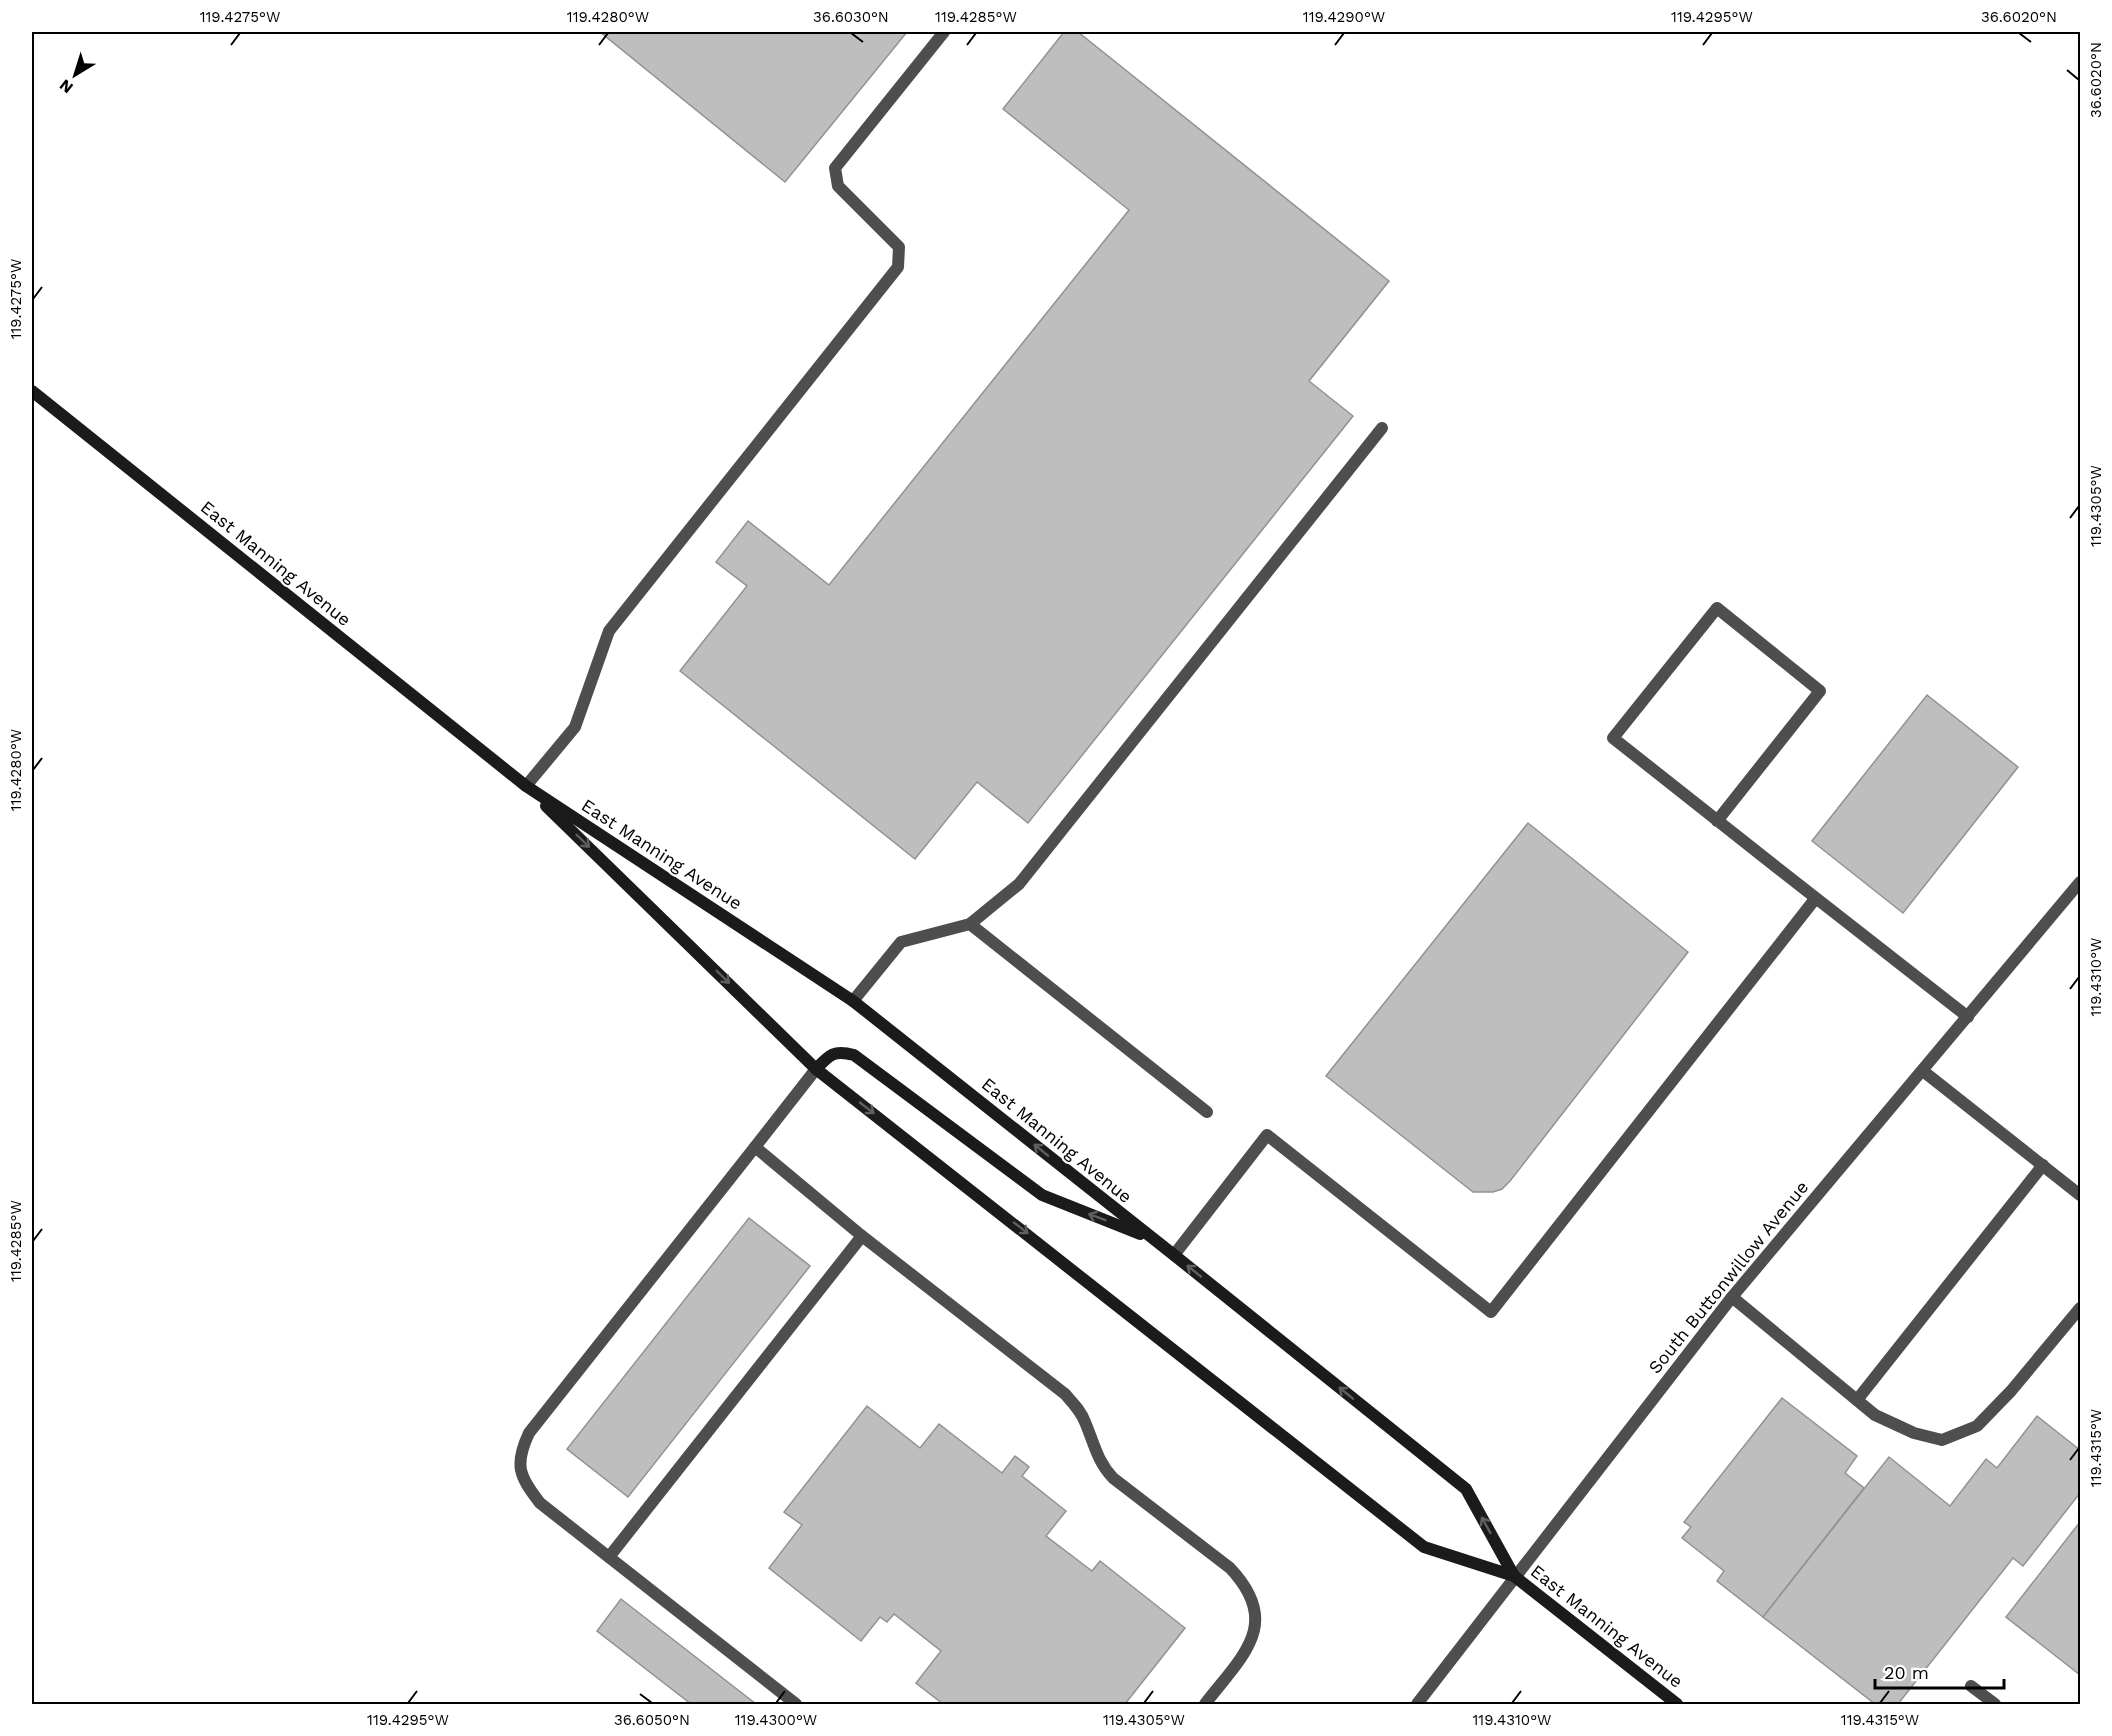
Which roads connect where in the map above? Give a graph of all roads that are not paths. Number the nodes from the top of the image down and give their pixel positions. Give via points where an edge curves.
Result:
1 (945, 32) edge
2 (32, 391) edge
3 (1382, 428) dead end
4 (526, 786) junction
5 (1717, 821) junction
6 (2080, 882) edge
7 (1815, 899) junction
8 (970, 924) junction
9 (853, 1001) junction
10 (1968, 1017) junction
11 (816, 1069) junction
12 (1923, 1071) junction
13 (1207, 1112) dead end
14 (755, 1147) junction
15 (2043, 1165) junction
16 (2080, 1195) edge
17 (862, 1236) junction
18 (1152, 1239) junction
19 (1174, 1255) junction
20 (1732, 1297) junction
21 (2080, 1308) edge
22 (1857, 1401) junction
23 (609, 1557) junction
24 (1514, 1576) junction
25 (1971, 1686) dead end
26 (796, 1704) edge
27 (1205, 1704) edge
28 (1417, 1704) edge
29 (1677, 1704) edge
30 (1995, 1704) edge

1 - 4 street via 835,168 838,186 899,247 898,267 609,631 575,727
2 - 4 main road, East Manning Avenue
3 - 8 street via 1019,884
4 - 9 main road, East Manning Avenue
4 -> 11 main road, East Manning Avenue
5 - 5 street via 1613,738 1717,608 1820,691
5 - 7 street
6 - 10 street, South Buttonwillow Avenue
7 - 10 street
7 - 19 street via 1491,1312 1267,1135
8 - 9 street via 901,942
8 - 13 street
18 -> 9 main road, East Manning Avenue
10 - 12 street, South Buttonwillow Avenue
11 - 14 street
18 -> 11 main road via 1042,1196 854,1055 840,1052 829,1056
11 -> 24 main road, East Manning Avenue via 1424,1547
12 - 15 street
12 - 20 street, South Buttonwillow Avenue
14 - 17 street
14 - 23 street via 529,1433 521,1451 521,1469 527,1486 540,1503
15 - 16 street
15 - 22 street
17 - 23 street
17 - 27 street via 1065,1395 1081,1414 1103,1468 1243,1582 1256,1611 1256,1626 1245,1653
18 - 19 main road, East Manning Avenue
24 -> 19 main road, East Manning Avenue via 1466,1489
20 - 22 street
20 - 24 street, South Buttonwillow Avenue
21 - 22 street via 1977,1426 1942,1440 1914,1433 1875,1415
23 - 26 street
24 - 28 street, South Buttonwillow Avenue
24 - 29 main road, East Manning Avenue
25 - 30 street

